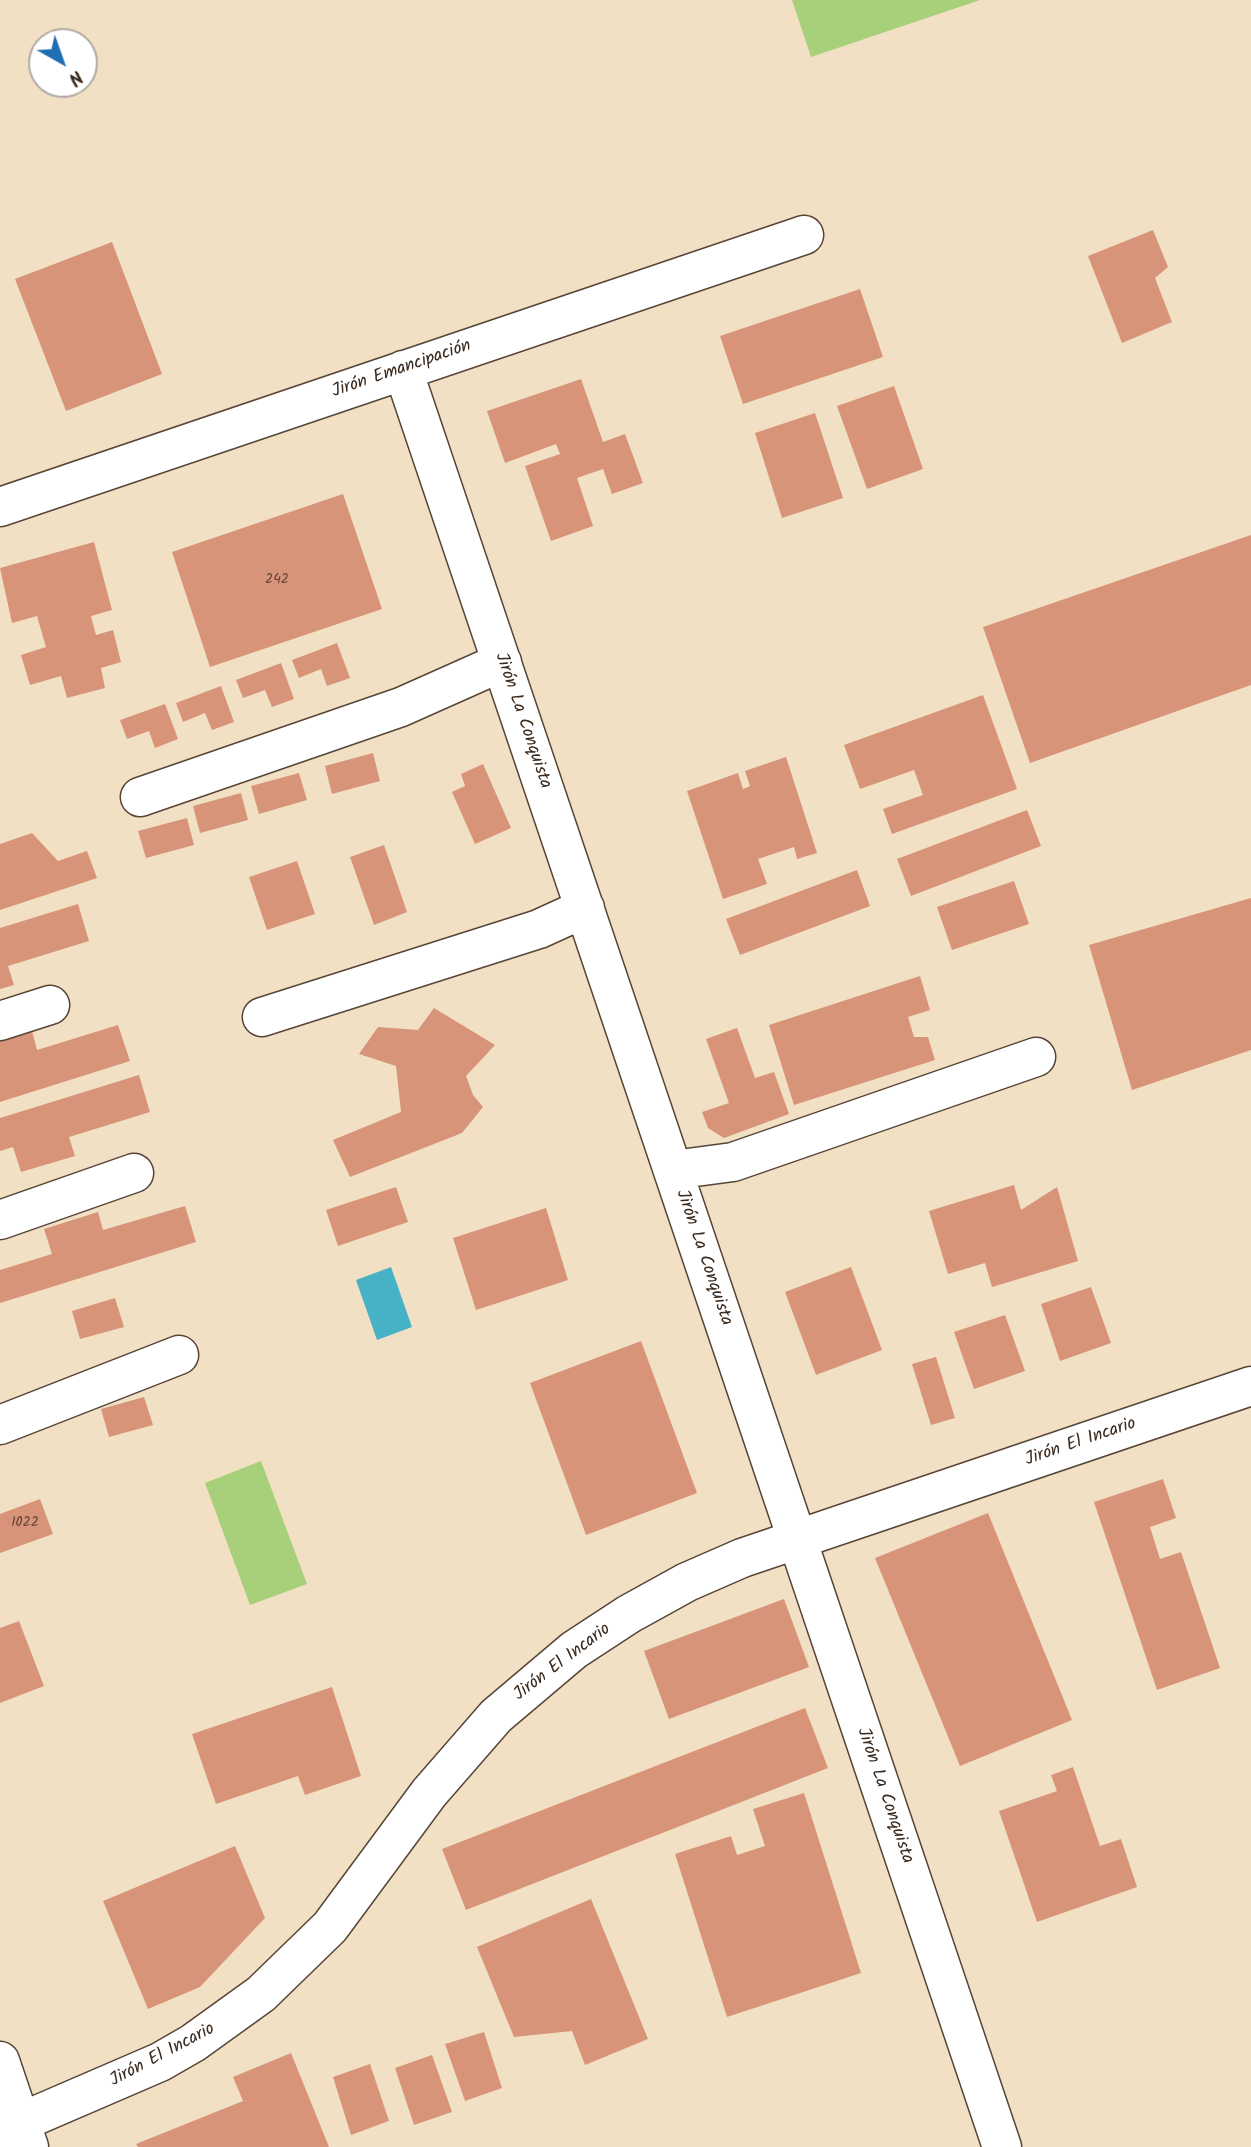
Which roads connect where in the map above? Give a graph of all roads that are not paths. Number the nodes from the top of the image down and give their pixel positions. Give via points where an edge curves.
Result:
1 (804, 235) dead end
2 (403, 370) junction
3 (0, 507) edge
4 (502, 663) junction
5 (141, 797) dead end
6 (585, 908) junction
7 (50, 1005) dead end
8 (262, 1017) dead end
9 (0, 1021) edge
10 (1036, 1057) dead end
11 (673, 1170) junction
12 (134, 1173) dead end
13 (0, 1220) edge
14 (179, 1355) dead end
15 (1251, 1386) edge
16 (0, 1425) edge
17 (798, 1538) junction
18 (0, 2062) edge
19 (17, 2134) edge
20 (1002, 2147) edge

1 - 2 street, Jirón Emancipación
2 - 3 street, Jirón Emancipación
2 - 4 street, Jirón La Conquista
4 - 5 street via 401,708
4 - 6 street, Jirón La Conquista
6 - 8 street via 539,929
6 - 11 street, Jirón La Conquista
7 - 9 street
10 - 11 street via 733,1162
11 - 17 street, Jirón La Conquista
12 - 13 street
14 - 16 street
15 - 17 street, Jirón El Incario
17 - 19 street, Jirón El Incario via 687,1582 574,1650 533,1682 461,1754 330,1927 261,1994 160,2062
17 - 20 street, Jirón La Conquista
18 - 19 street

